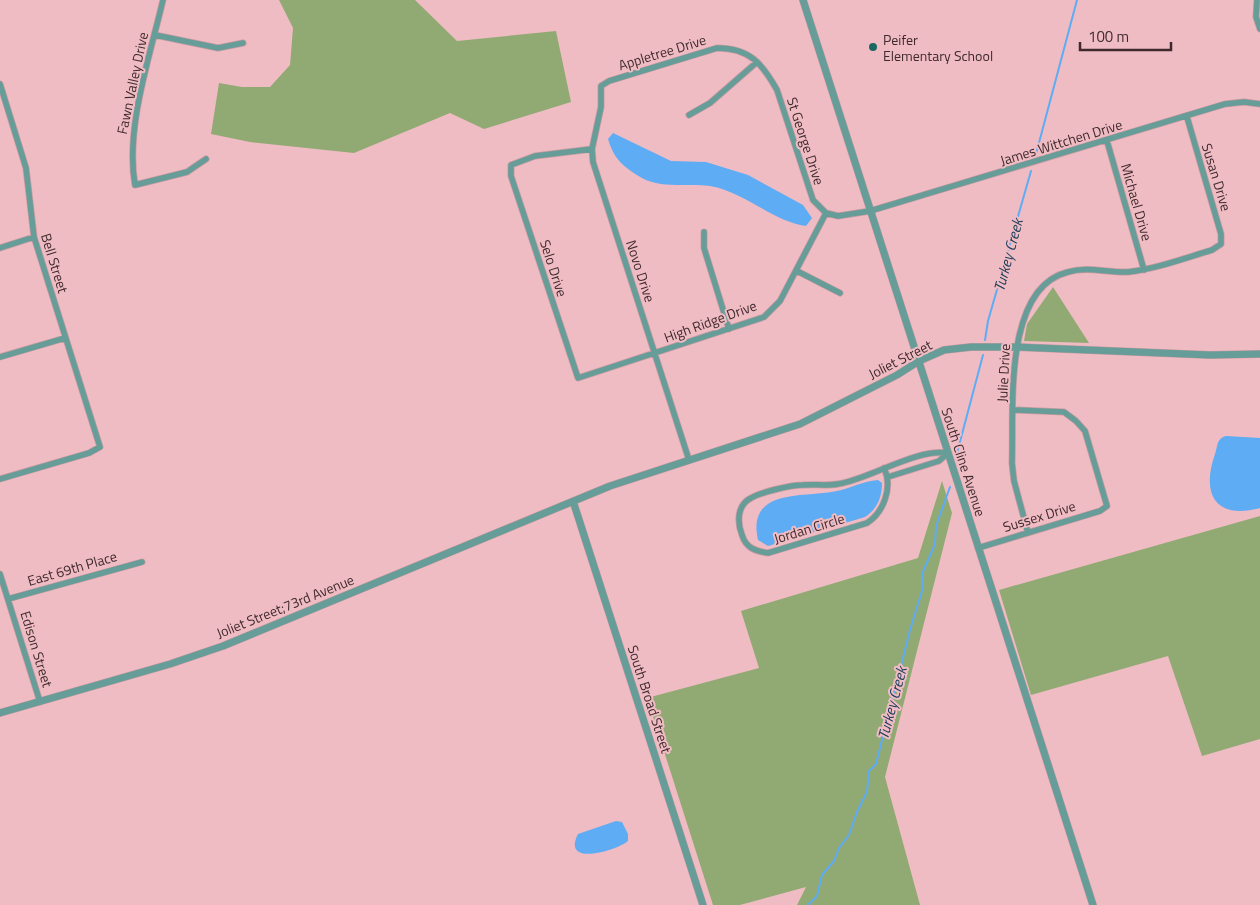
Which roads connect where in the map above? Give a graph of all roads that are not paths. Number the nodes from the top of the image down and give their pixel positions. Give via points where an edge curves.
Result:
1 (163, 0) edge
2 (803, 0) edge
3 (1256, 0) edge
4 (1258, 16) edge
5 (1260, 29) edge
6 (155, 35) junction
7 (243, 43) dead end
8 (757, 62) junction
9 (0, 84) edge
10 (601, 86) joint
11 (1260, 104) edge
12 (689, 115) dead end
13 (1186, 117) junction
14 (1107, 141) junction
15 (592, 149) junction
16 (206, 159) dead end
17 (870, 211) junction
18 (826, 213) junction
19 (704, 232) dead end
20 (34, 237) junction
21 (1221, 244) joint
22 (0, 248) edge
23 (1144, 270) junction
24 (796, 271) junction
25 (840, 294) dead end
26 (729, 329) junction
27 (65, 338) junction
28 (1015, 347) junction
29 (654, 354) junction
30 (1260, 354) edge
31 (0, 357) edge
32 (919, 361) junction
33 (578, 378) joint
34 (1014, 410) junction
35 (948, 453) junction
36 (689, 460) junction
37 (884, 468) junction
38 (888, 477) junction
39 (0, 479) edge
40 (573, 501) junction
41 (1028, 533) junction
42 (978, 548) junction
43 (142, 562) dead end
44 (0, 574) edge
45 (8, 599) junction
46 (40, 702) junction
47 (0, 713) edge
48 (703, 905) edge
49 (1093, 905) edge

1 - 6 street, Fawn Valley Drive
2 - 17 street, South Cline Avenue
3 - 4 street
4 - 5 street
6 - 7 street via 218,48
6 - 16 street, Fawn Valley Drive via 133,129 132,172 135,185 187,172
8 - 10 street, Appletree Drive via 745,52 717,48
8 - 12 street via 710,104
8 - 18 street, St George Drive via 777,90 807,185 814,200
9 - 20 street, Bell Street via 26,168
10 - 15 street, Novo Drive via 601,107
11 - 13 street, James Wittchen Drive via 1225,104
13 - 14 street, James Wittchen Drive
13 - 21 street, Susan Drive via 1221,234
14 - 17 street, James Wittchen Drive
14 - 23 street, Michael Drive
15 - 29 street, Novo Drive
15 - 33 street, Selo Drive via 535,156 511,165 511,176
17 - 18 street via 838,216
17 - 32 street, South Cline Avenue
18 - 24 street, High Ridge Drive
19 - 26 street via 704,248
20 - 22 street
20 - 27 street, Bell Street
21 - 23 street, Julie Drive via 1212,250
23 - 28 street, Julie Drive via 1084,269 1065,272 1045,284 1031,302
24 - 25 street
24 - 26 street, High Ridge Drive via 780,301 764,316
26 - 29 street, High Ridge Drive
27 - 31 street
27 - 39 street, Bell Street via 100,447
28 - 30 street, Joliet Street
28 - 32 street, Joliet Street via 944,350
28 - 34 street, Julie Drive
29 - 33 street, High Ridge Drive
29 - 36 street, Novo Drive
32 - 35 street, South Cline Avenue
32 - 36 street, Joliet Street via 800,424
34 - 41 street, Julie Drive via 1013,472
34 - 41 street, Sussex Drive via 1064,412 1076,421 1085,431 1107,506
35 - 37 street, Jordan Circle via 937,451
35 - 38 street via 939,460
35 - 42 street, South Cline Avenue
36 - 40 street, Joliet Street
37 - 38 street
37 - 38 street, Jordan Circle via 838,484 801,485 750,498 738,517 741,534 756,552 768,553 867,523 884,502
40 - 46 street, Joliet Street;73rd Avenue via 222,646
40 - 48 street, South Broad Street
41 - 42 street, Sussex Drive
42 - 49 street, South Cline Avenue
43 - 45 street, East 69th Place
44 - 45 street, Edison Street
45 - 46 street, Edison Street
46 - 47 street, Joliet Street;73rd Avenue

